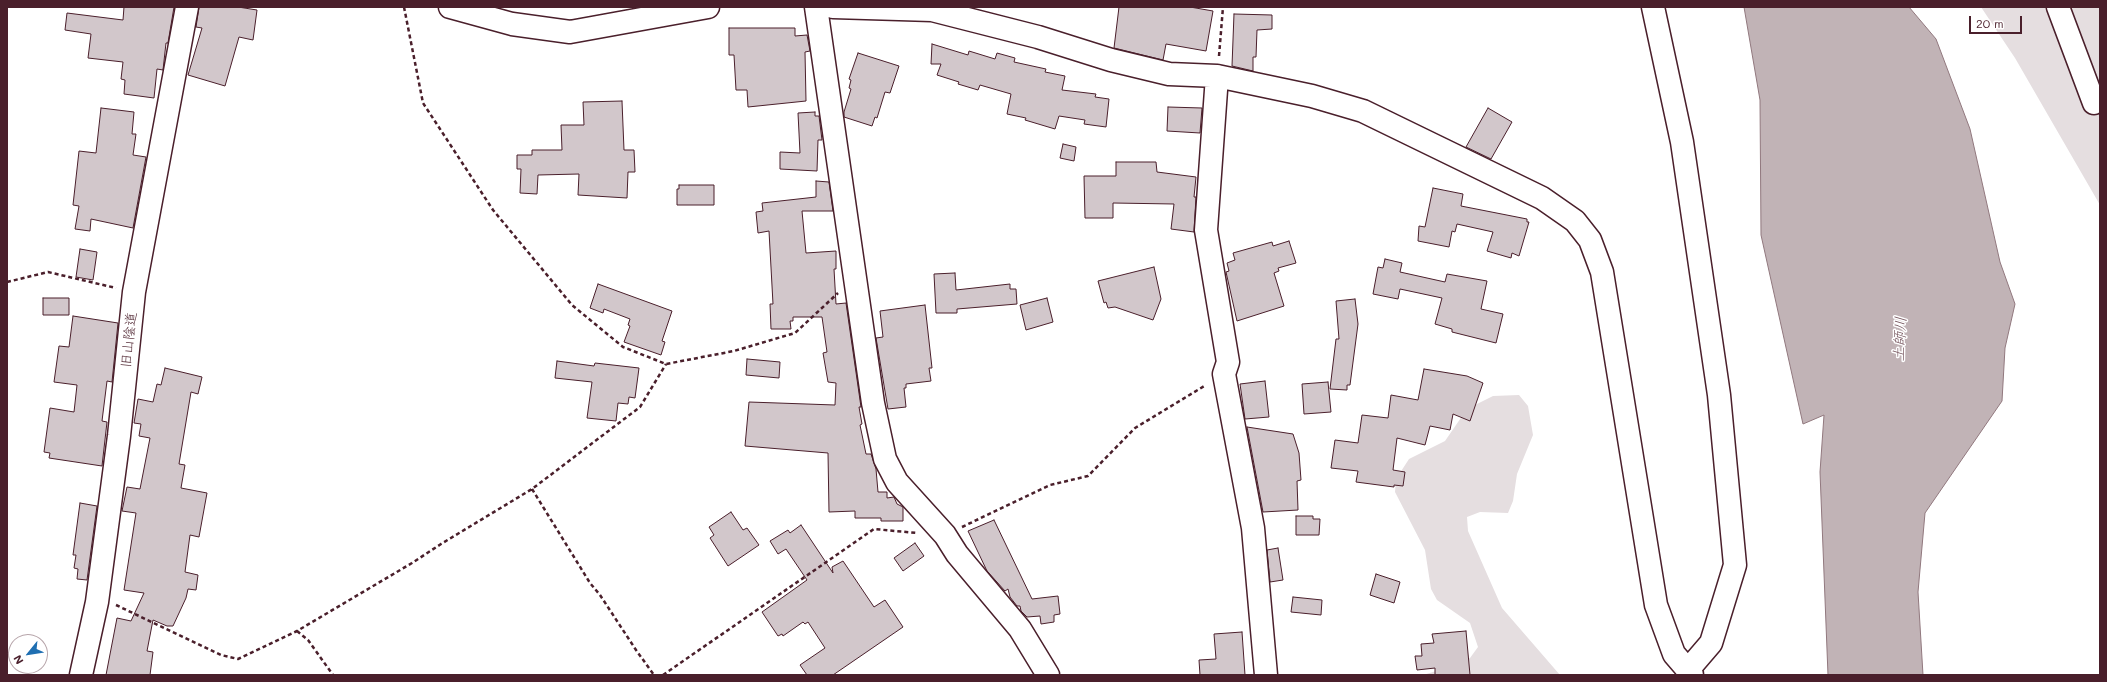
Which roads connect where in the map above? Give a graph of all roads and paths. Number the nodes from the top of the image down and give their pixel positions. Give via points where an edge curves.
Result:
1 (187, 7) edge
2 (404, 7) edge
3 (450, 7) edge
4 (708, 7) edge
5 (816, 7) edge
6 (833, 7) edge
7 (1223, 7) edge
8 (1653, 7) edge
9 (2058, 7) edge
10 (1217, 76) junction
11 (2094, 103) dead end
12 (854, 277) junction
13 (7, 282) edge
14 (134, 292) junction
15 (666, 364) junction
16 (1224, 374) junction
17 (532, 489) junction
18 (945, 536) junction
19 (97, 602) junction
20 (297, 631) junction
21 (1689, 673) edge
22 (81, 675) edge
23 (333, 675) edge
24 (654, 675) edge
25 (663, 675) edge
26 (1048, 675) edge
27 (1266, 675) edge

1 - 14 street, 旧山陰道
2 - 15 path via 423,103 493,210 572,305 623,347
3 - 4 street via 512,24 570,32
5 - 12 street
6 - 10 street via 932,10 1038,36 1111,60 1169,74
7 - 10 path
8 - 21 street via 1682,142 1717,379 1735,566 1711,643
9 - 11 street
10 - 16 street via 1206,230 1228,362
10 - 21 street via 1312,96 1363,111 1542,198 1575,221 1590,240 1602,272 1656,604 1674,654
12 - 15 path via 795,333 734,351
12 - 18 street via 872,403 885,459 897,482
13 - 14 path via 48,272
14 - 19 street, 旧山陰道 via 119,436
15 - 17 path via 640,407
16 - 18 path via 1134,428 1088,476 1050,485
16 - 27 street via 1253,528
17 - 20 path via 412,564
17 - 24 path via 590,584 600,594
18 - 25 path via 874,530
18 - 26 street via 1020,629
19 - 20 path via 114,604 221,655 238,659
19 - 22 street, 旧山陰道
20 - 23 path via 308,640

